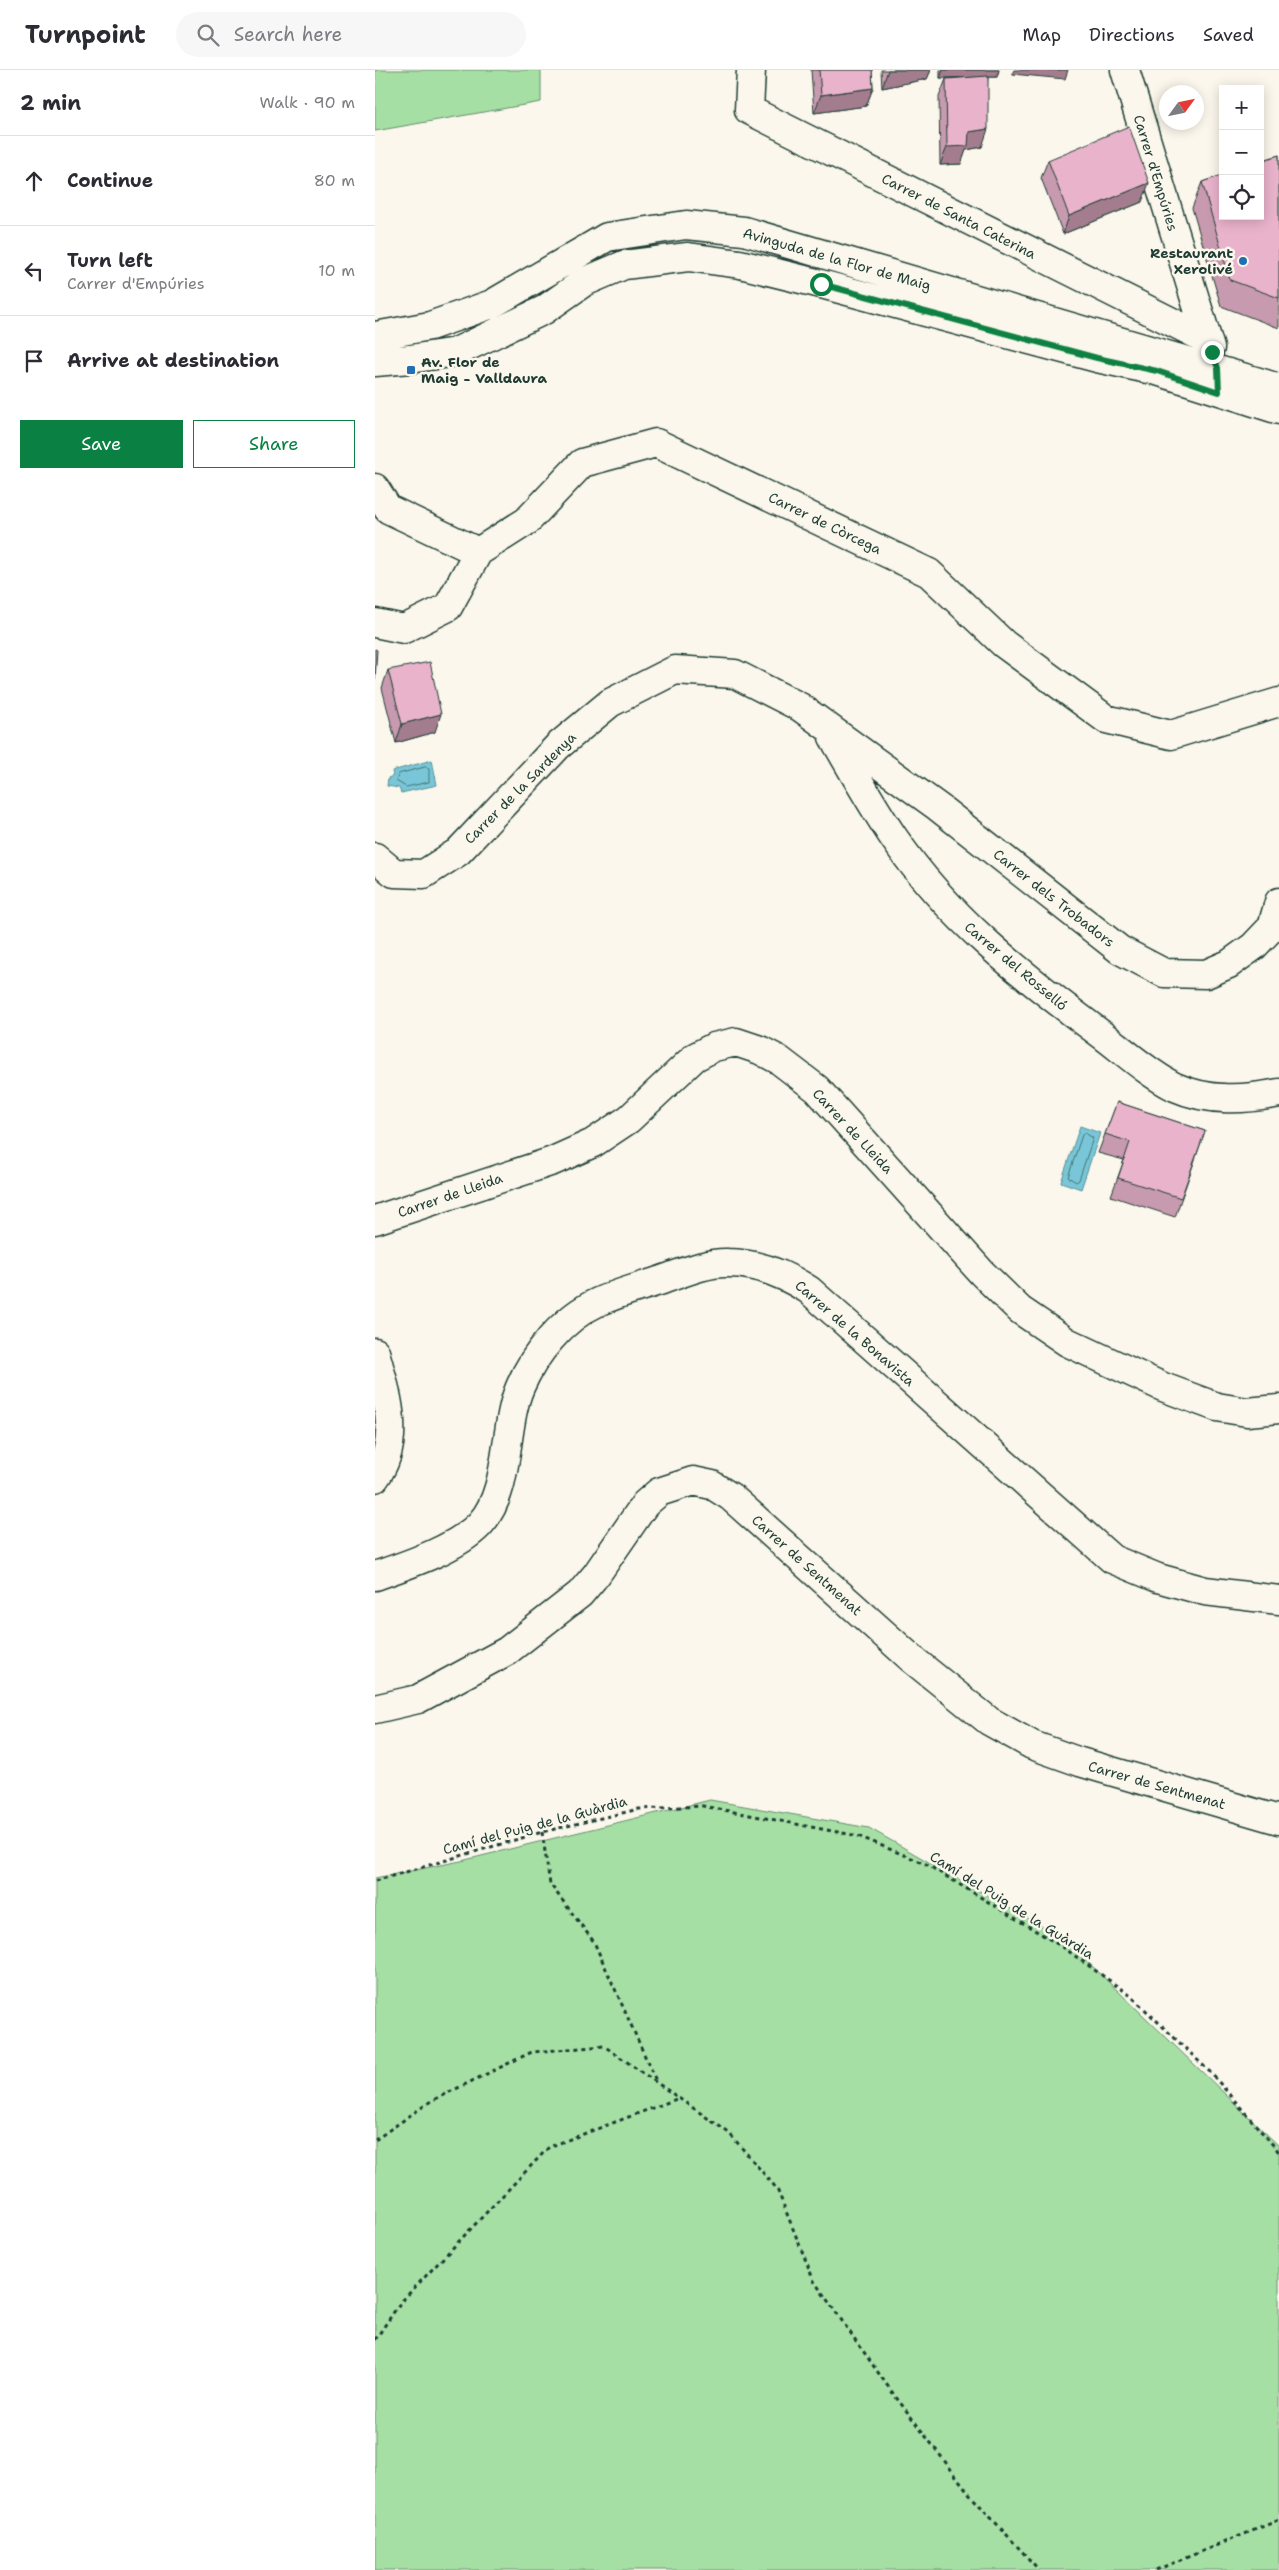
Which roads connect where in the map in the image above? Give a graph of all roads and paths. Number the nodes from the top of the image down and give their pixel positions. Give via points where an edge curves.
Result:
1 (751, 70) edge
2 (1125, 70) edge
3 (375, 336) edge
4 (1205, 339) junction
5 (375, 362) edge
6 (1219, 380) junction
7 (1279, 388) edge
8 (1279, 410) edge
9 (375, 488) edge
10 (478, 552) junction
11 (375, 623) edge
12 (1279, 702) edge
13 (827, 728) junction
14 (375, 857) edge
15 (1279, 902) edge
16 (1279, 1093) edge
17 (375, 1220) edge
18 (375, 1352) edge
19 (1279, 1408) edge
20 (375, 1478) edge
21 (375, 1576) edge
22 (1279, 1600) edge
23 (375, 1709) edge
24 (1279, 1820) edge
25 (542, 1832) junction
26 (375, 1880) edge
27 (658, 2083) junction
28 (679, 2098) junction
29 (375, 2140) edge
30 (1279, 2152) edge
31 (375, 2340) edge
32 (1279, 2520) edge
33 (1039, 2570) edge
34 (1156, 2570) edge

1 - 4 street, Carrer de Santa Caterina via 749,110
2 - 4 street, Carrer d'Empúries
3 - 6 street, Avinguda de la Flor de Maig via 430,326 492,304 607,237 686,225 743,231
4 - 6 street, Carrer d'Empúries
5 - 6 street, Avinguda de la Flor de Maig via 456,352 544,310 584,282 625,266 688,257 740,264 821,284 1097,358
6 - 7 street, Avinguda de la Flor de Maig via 1242,378
6 - 8 street, Avinguda de la Flor de Maig
9 - 10 street via 388,509
10 - 11 street via 448,606 403,629
10 - 12 street, Carrer de Còrcega via 527,521 582,463 656,443 929,573 1003,644 1106,719 1171,735
13 - 14 street, Carrer de la Sardenya via 800,707 735,674 675,670 611,703 595,715 558,746 458,852 424,874 394,873
13 - 15 street, Carrer dels Trobadors via 938,807 1120,950 1164,973 1206,974 1229,964 1254,946 1272,927
13 - 16 street, Carrer del Rosselló via 893,838 921,873 962,921 1032,983 1176,1087 1228,1099
17 - 19 street, Carrer de Lleida via 553,1160 593,1143 629,1118 695,1057 714,1047 736,1042 779,1060 817,1089 982,1273 1006,1298 1042,1327 1163,1387 1217,1407 1247,1412
18 - 20 street via 388,1401 391,1441 382,1469
21 - 22 street, Carrer de la Bonavista via 437,1551 480,1524 501,1481 518,1390 546,1343 596,1303 683,1272 726,1262 787,1276 809,1290 1112,1559 1158,1578 1205,1591
23 - 24 street, Carrer de Sentmenat via 418,1699 507,1651 580,1594 645,1504 659,1492 693,1481 713,1485 731,1497 912,1659 989,1721 1032,1745 1080,1762
25 - 26 path, Camí del Puig de la Guàrdia
25 - 27 path via 550,1884 594,1942
25 - 30 path, Camí del Puig de la Guàrdia via 639,1809 703,1806 858,1836 926,1864 1064,1948 1131,1996 1210,2072
27 - 28 path
27 - 29 path via 604,2046 533,2052 431,2101
28 - 31 path via 549,2147 400,2303
28 - 33 path via 729,2133 777,2189 814,2281 889,2388 972,2497
32 - 34 path

